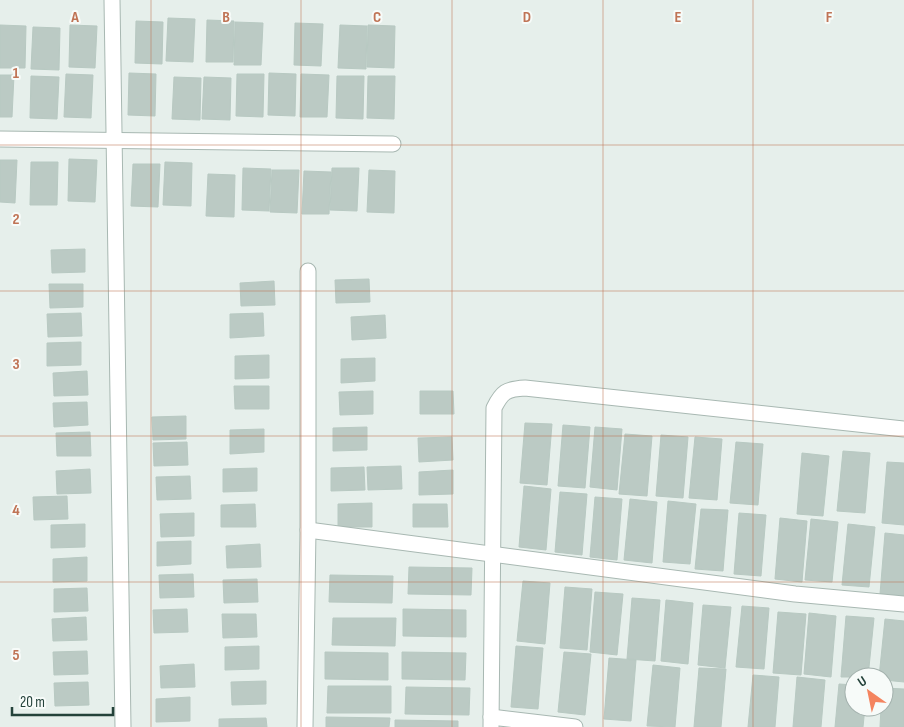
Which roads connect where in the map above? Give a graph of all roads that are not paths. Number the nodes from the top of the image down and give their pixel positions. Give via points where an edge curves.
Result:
1 (112, 0) edge
2 (0, 138) edge
3 (114, 141) junction
4 (393, 144) dead end
5 (308, 271) dead end
6 (904, 429) edge
7 (308, 530) junction
8 (492, 553) junction
9 (904, 604) edge
10 (491, 722) edge
11 (123, 727) edge
12 (305, 727) edge
13 (575, 727) edge

1 - 3 street
2 - 3 street
3 - 4 street
3 - 11 street
5 - 7 street
6 - 8 street via 524,388 505,391 494,408
7 - 8 street
7 - 12 street
8 - 9 street via 795,594
8 - 10 street
10 - 13 street

